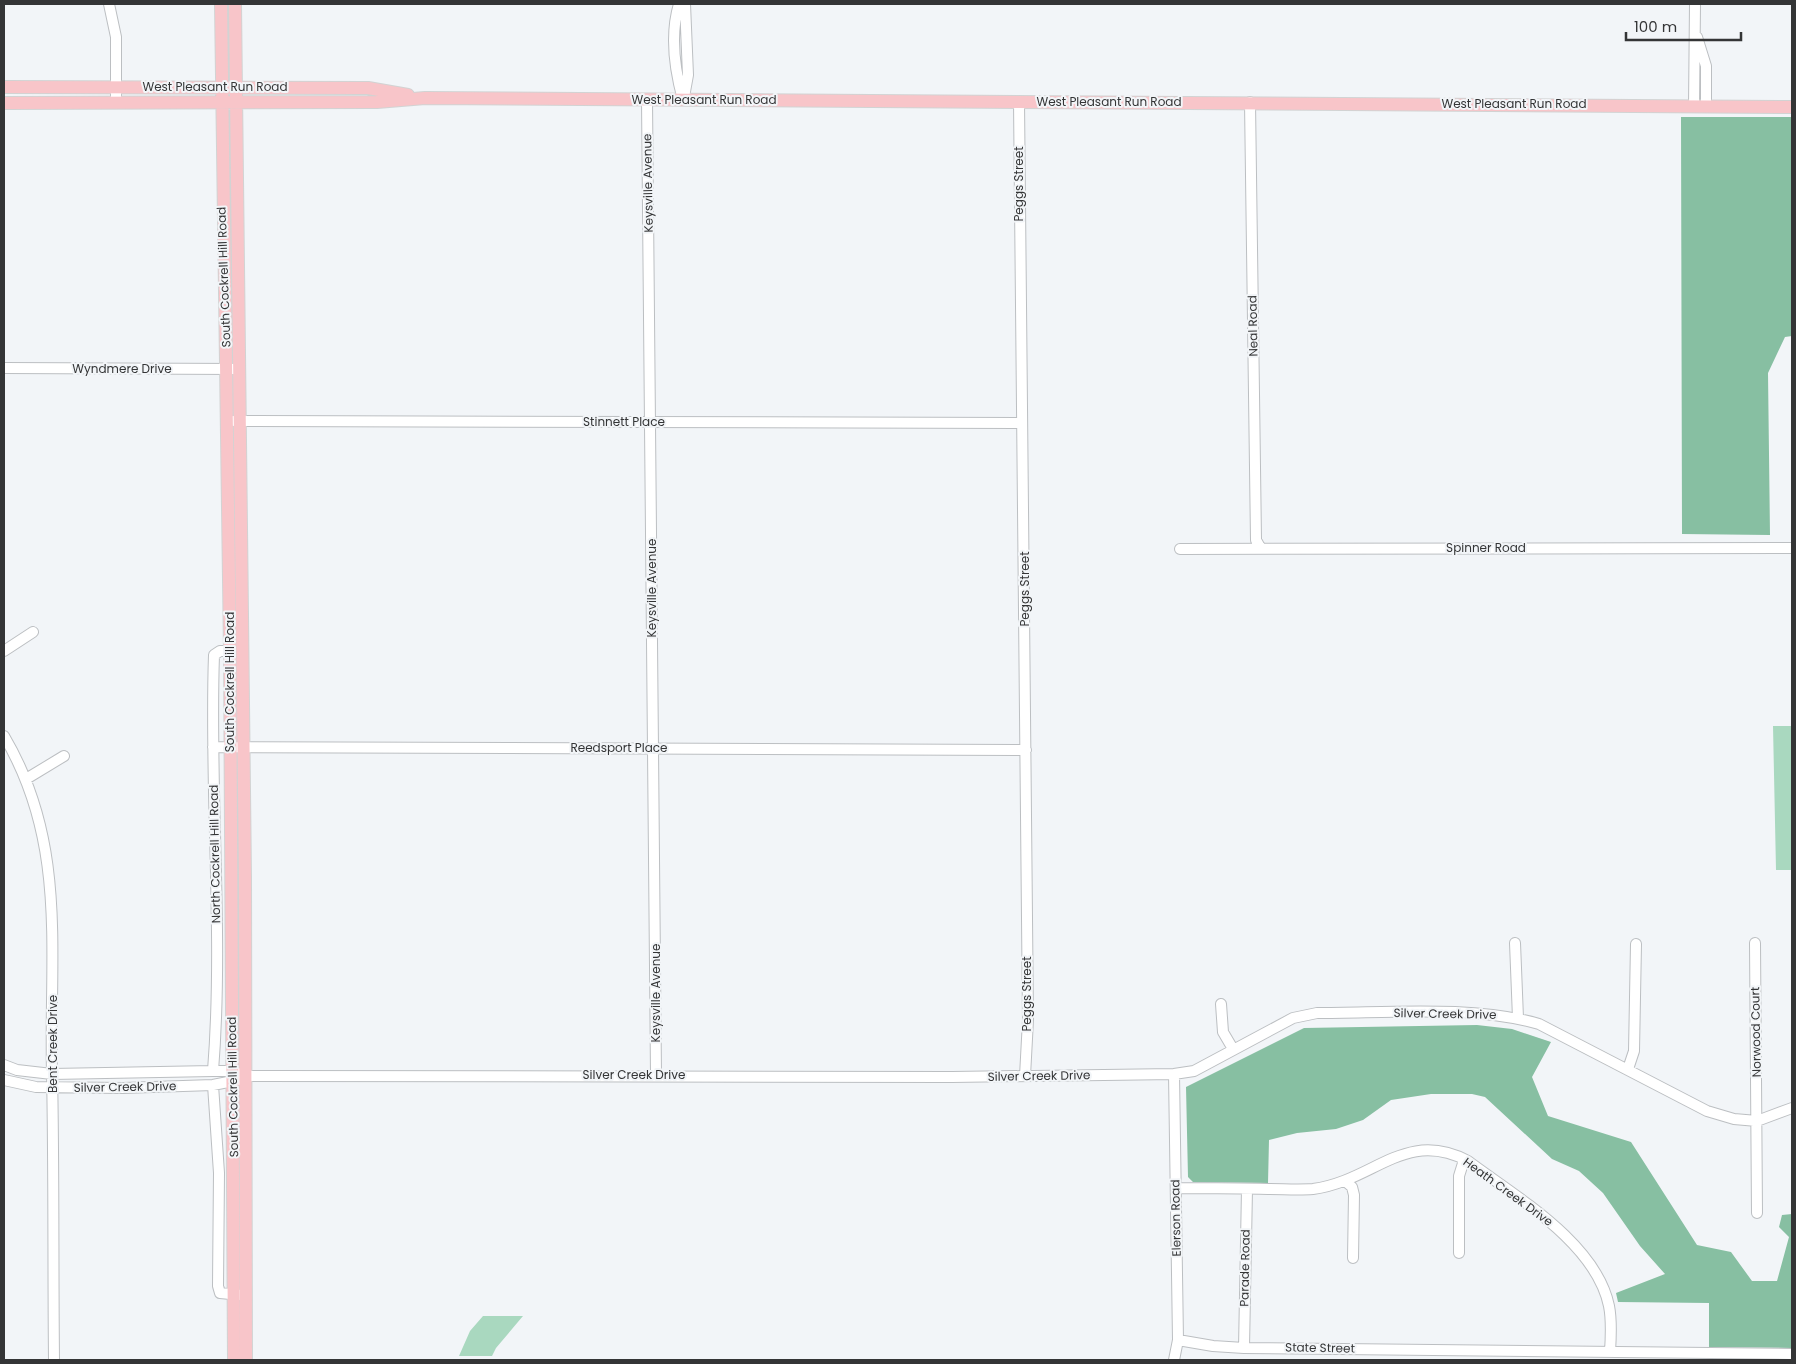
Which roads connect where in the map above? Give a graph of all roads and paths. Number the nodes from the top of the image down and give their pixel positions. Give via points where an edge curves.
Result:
1 (109, 4) edge
2 (220, 4) edge
3 (235, 4) edge
4 (680, 4) edge
5 (685, 4) edge
6 (1695, 4) edge
7 (116, 86) junction
8 (220, 86) junction
9 (4, 87) edge
10 (236, 87) junction
11 (425, 98) junction
12 (647, 100) junction
13 (683, 100) junction
14 (1019, 101) junction
15 (116, 102) junction
16 (1250, 102) junction
17 (4, 103) edge
18 (220, 103) junction
19 (236, 103) junction
20 (1700, 106) junction
21 (1792, 106) edge
22 (4, 368) edge
23 (227, 369) junction
24 (240, 369) junction
25 (227, 421) junction
26 (242, 421) junction
27 (650, 422) junction
28 (1020, 423) junction
29 (1792, 548) edge
30 (1180, 549) dead end
31 (1262, 549) junction
32 (33, 632) dead end
33 (4, 651) edge
34 (230, 651) junction
35 (4, 736) edge
36 (230, 746) junction
37 (213, 747) junction
38 (244, 747) junction
39 (653, 748) junction
40 (1026, 750) junction
41 (64, 756) dead end
42 (26, 779) junction
43 (231, 885) junction
44 (217, 886) junction
45 (1515, 943) dead end
46 (1755, 943) dead end
47 (1636, 944) dead end
48 (1221, 1004) dead end
49 (1518, 1018) junction
50 (1232, 1049) junction
51 (4, 1065) edge
52 (1628, 1069) junction
53 (213, 1071) junction
54 (52, 1074) junction
55 (1174, 1074) junction
56 (245, 1076) junction
57 (656, 1076) junction
58 (1025, 1076) junction
59 (232, 1077) junction
60 (4, 1080) edge
61 (213, 1085) junction
62 (54, 1088) junction
63 (1792, 1108) edge
64 (1757, 1121) junction
65 (1464, 1160) junction
66 (1345, 1181) junction
67 (1176, 1188) junction
68 (1247, 1188) junction
69 (1757, 1213) dead end
70 (1459, 1253) dead end
71 (1353, 1258) dead end
72 (240, 1295) junction
73 (1178, 1340) junction
74 (1244, 1348) junction
75 (1610, 1352) junction
76 (1792, 1354) edge
77 (54, 1360) edge
78 (234, 1360) edge
79 (246, 1360) edge
80 (1174, 1360) edge

1 - 7 street via 116,37
2 - 8 main road, South Cockrell Hill Road
3 - 10 main road, South Cockrell Hill Road
4 - 13 street via 676,14 675,73
5 - 13 street via 688,75
6 - 20 street via 1694,27 1706,66
7 - 8 main road, West Pleasant Run Road
7 - 9 main road, West Pleasant Run Road
7 - 15 street
8 - 10 main road, West Pleasant Run Road
8 - 18 main road, South Cockrell Hill Road
10 - 11 main road, West Pleasant Run Road via 368,88
10 - 19 main road, South Cockrell Hill Road
11 - 12 main road, West Pleasant Run Road
11 - 19 main road, West Pleasant Run Road via 377,102
12 - 13 main road, West Pleasant Run Road
12 - 27 street, Keysville Avenue
13 - 14 main road, West Pleasant Run Road
14 - 16 main road, West Pleasant Run Road
14 - 28 street, Peggs Street
15 - 17 main road, West Pleasant Run Road
15 - 18 main road, West Pleasant Run Road
16 - 20 main road, West Pleasant Run Road
16 - 31 street, Neal Road via 1253,460 1256,540
18 - 19 main road, West Pleasant Run Road
18 - 23 main road, South Cockrell Hill Road
19 - 24 main road, South Cockrell Hill Road
20 - 21 main road, West Pleasant Run Road
22 - 23 street, Wyndmere Drive
23 - 24 street, Wyndmere Drive
23 - 25 main road, South Cockrell Hill Road
24 - 26 main road, South Cockrell Hill Road
25 - 26 street, Stinnett Place
25 - 34 main road, South Cockrell Hill Road
26 - 27 street, Stinnett Place
26 - 38 main road, South Cockrell Hill Road
27 - 28 street, Stinnett Place
27 - 39 street, Keysville Avenue
28 - 40 street, Peggs Street via 1025,549
29 - 31 street, Spinner Road
30 - 31 street, Spinner Road
32 - 33 street
34 - 36 main road, South Cockrell Hill Road
34 - 37 street, North Cockrell Hill Road via 214,654
35 - 42 street, Bent Creek Drive
36 - 37 street, Reedsport Place
36 - 38 street, Reedsport Place
36 - 43 main road, South Cockrell Hill Road
37 - 44 street, North Cockrell Hill Road
38 - 39 street, Reedsport Place
38 - 56 main road, South Cockrell Hill Road
39 - 40 street, Reedsport Place
39 - 57 street, Keysville Avenue
40 - 58 street, Peggs Street via 1028,1020
41 - 42 street
42 - 54 street, Bent Creek Drive via 39,815 50,869
43 - 44 street
43 - 59 main road, South Cockrell Hill Road
44 - 53 street, North Cockrell Hill Road
45 - 49 street
46 - 64 street, Norwood Court
47 - 52 street via 1634,1051
48 - 50 street via 1223,1032
49 - 50 street, Silver Creek Drive via 1480,1013 1317,1013 1293,1018
49 - 52 street, Silver Creek Drive via 1539,1024
50 - 55 street, Silver Creek Drive via 1194,1071
51 - 54 street, Silver Creek Drive via 17,1070
52 - 64 street, Silver Creek Drive via 1707,1110 1734,1119
53 - 54 street, Silver Creek Drive
53 - 59 street, Silver Creek Drive
54 - 62 street, Bent Creek Drive
55 - 58 street, Silver Creek Drive
55 - 67 street, Elerson Road
56 - 57 street, Silver Creek Drive
56 - 59 street, Silver Creek Drive
56 - 72 main road, South Cockrell Hill Road via 248,1166
57 - 58 street, Silver Creek Drive
59 - 61 street, Silver Creek Drive
59 - 72 main road, South Cockrell Hill Road
60 - 62 street, Silver Creek Drive
61 - 62 street, Silver Creek Drive
61 - 72 street via 218,1173 218,1286 220,1293
62 - 77 street, Bent Creek Drive
63 - 64 street, Silver Creek Drive
64 - 69 street, Norwood Court
65 - 66 street, Heath Creek Drive via 1437,1149 1416,1150
65 - 70 street via 1459,1176
65 - 75 street, Heath Creek Drive via 1555,1226 1592,1269 1609,1305
66 - 68 street, Heath Creek Drive via 1310,1189
66 - 71 street via 1354,1194
67 - 68 street, Heath Creek Drive
67 - 73 street, Elerson Road
68 - 74 street, Parade Road
72 - 78 main road, South Cockrell Hill Road
72 - 79 main road, South Cockrell Hill Road
73 - 74 street, State Street
73 - 80 street, Elerson Road
74 - 75 street, State Street
75 - 76 street, State Street

